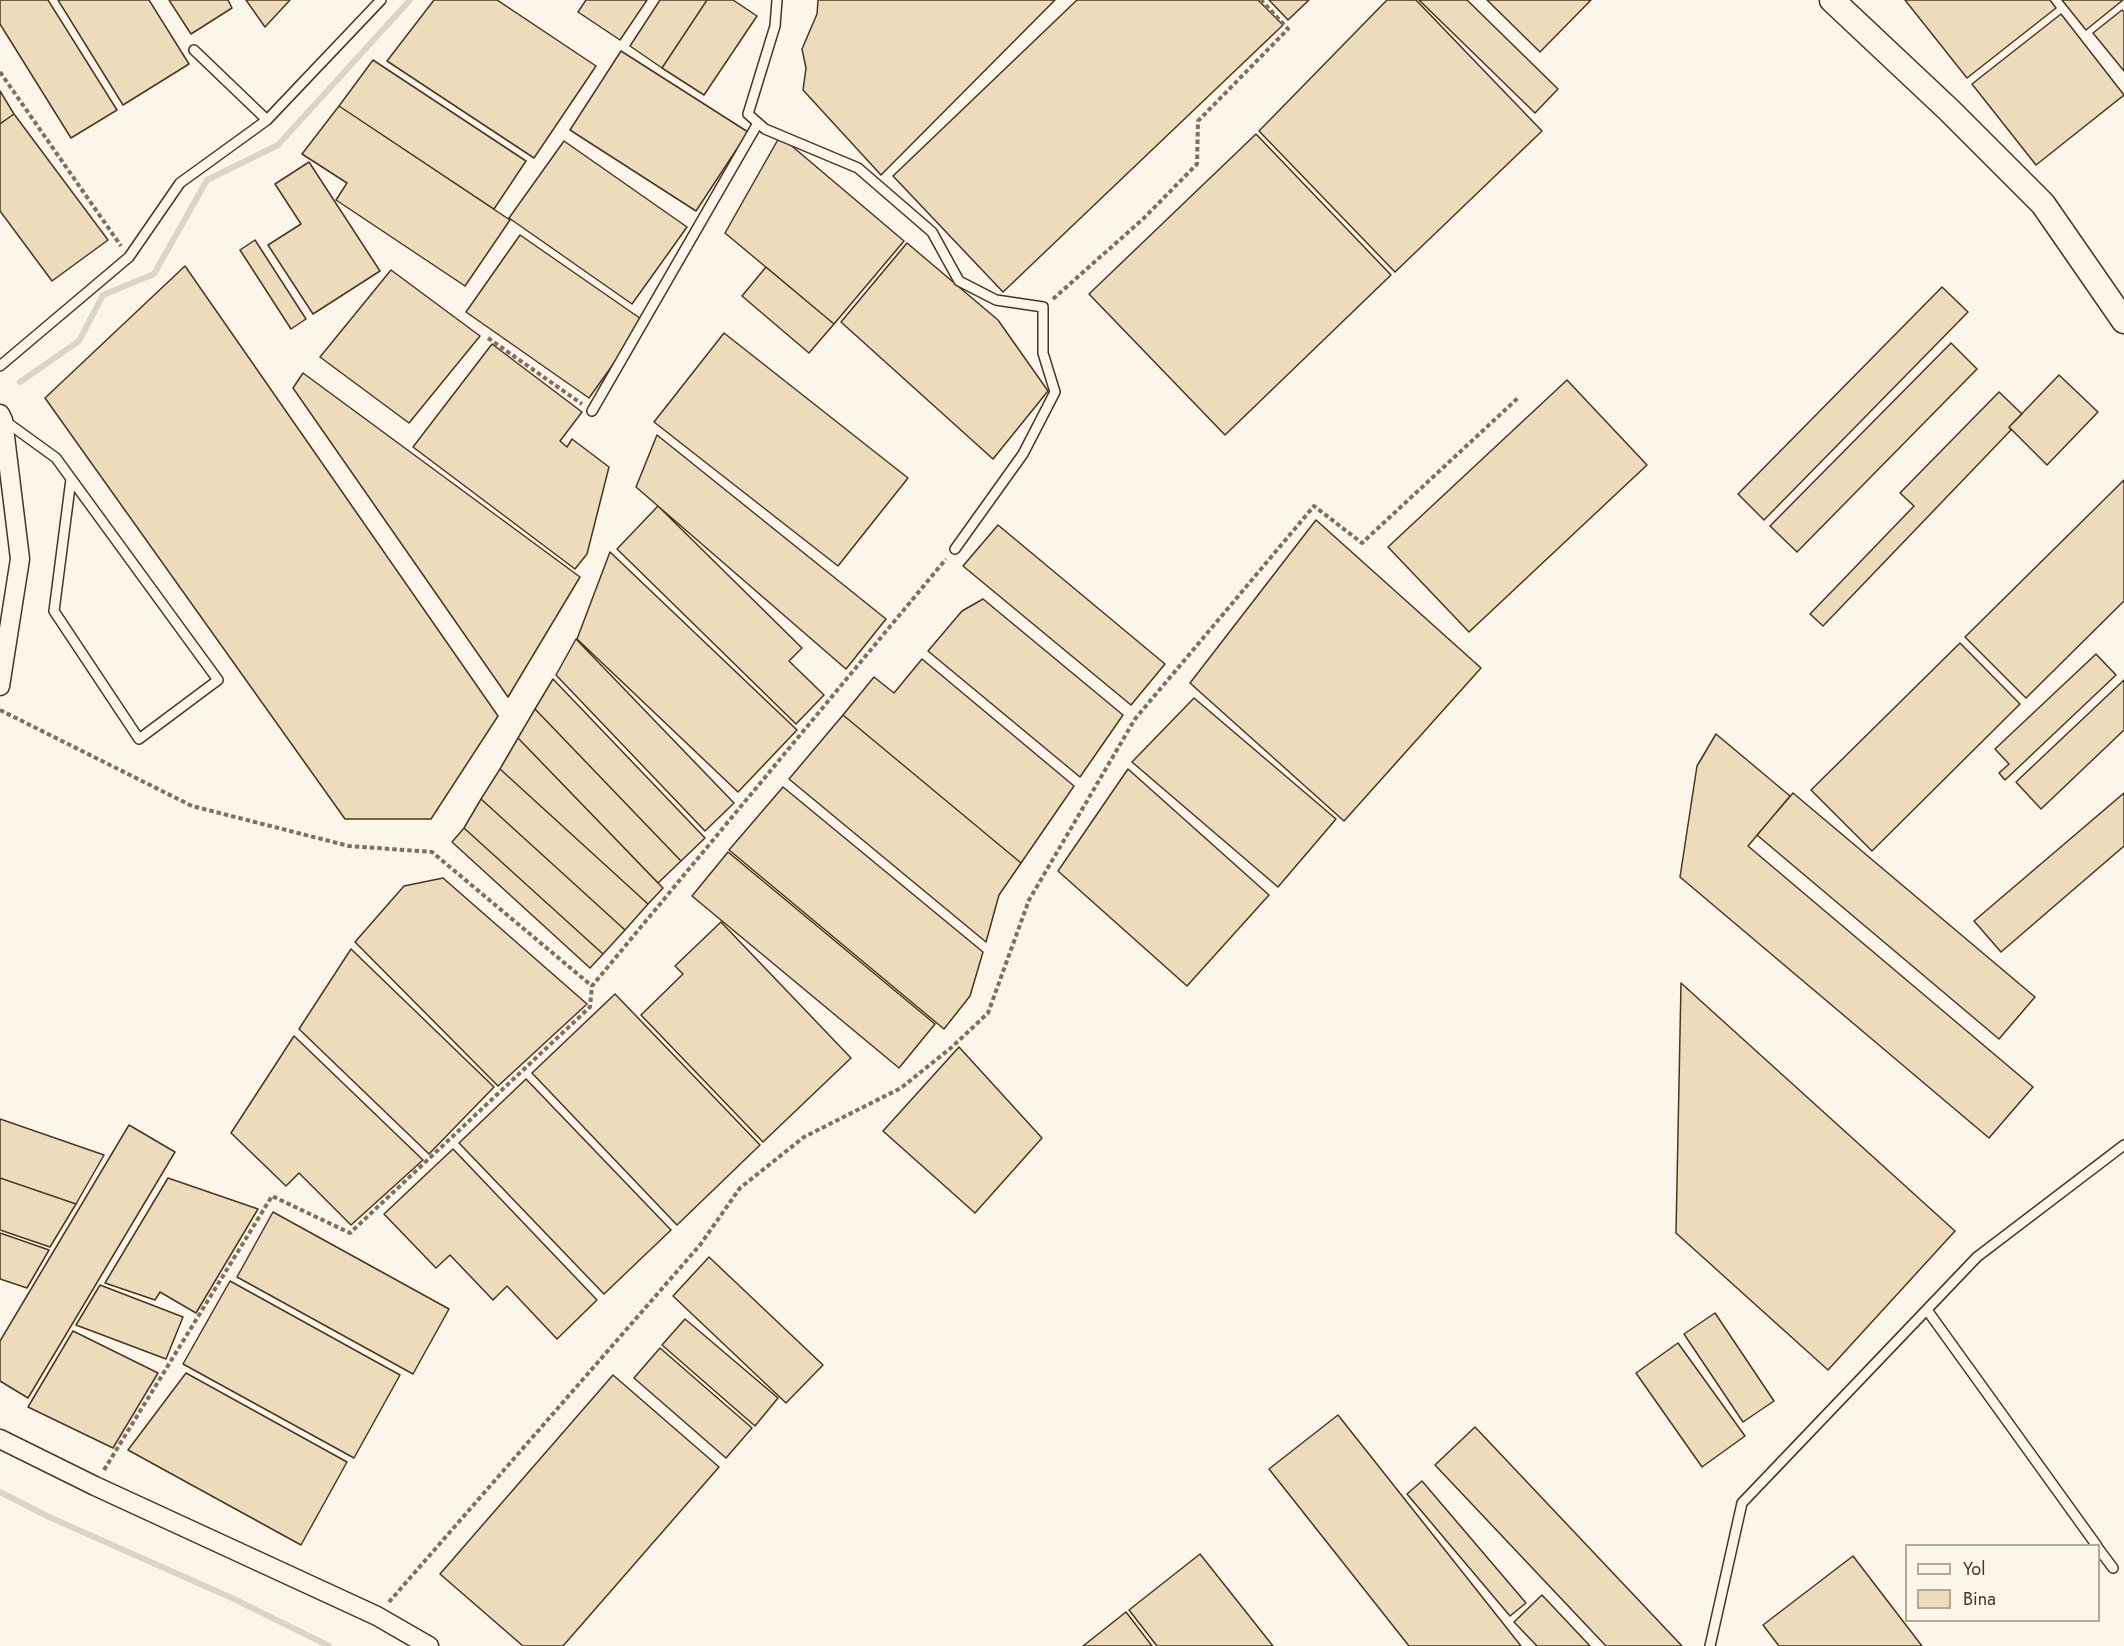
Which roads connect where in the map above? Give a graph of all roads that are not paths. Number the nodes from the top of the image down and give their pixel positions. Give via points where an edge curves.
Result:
1 (381, 0) edge
2 (777, 0) edge
3 (1832, 0) edge
4 (194, 50) dead end
5 (267, 120) junction
6 (758, 123) junction
7 (2124, 321) edge
8 (0, 366) edge
9 (592, 411) road end
10 (1, 417) edge
11 (71, 479) junction
12 (955, 549) road end
13 (0, 686) edge
14 (2124, 1145) edge
15 (1926, 1310) junction
16 (0, 1439) edge
17 (2096, 1544) edge
18 (2100, 1550) edge
19 (2113, 1568) dead end
20 (429, 1646) edge
21 (1710, 1646) edge

1 - 5 lane
2 - 6 lane via 775,26 748,114
3 - 7 street via 2043,204
4 - 5 lane
5 - 8 lane via 180,183 129,257
6 - 9 lane
6 - 12 lane via 858,168 932,232 959,280 996,300 1043,307 1043,353 1055,392 1023,454
10 - 11 lane via 56,458
10 - 13 street via 20,559
11 - 11 lane via 218,680 139,740 54,611
14 - 15 lane via 1977,1257
15 - 17 lane
15 - 21 lane via 1742,1503
16 - 20 street via 377,1616
18 - 19 lane

